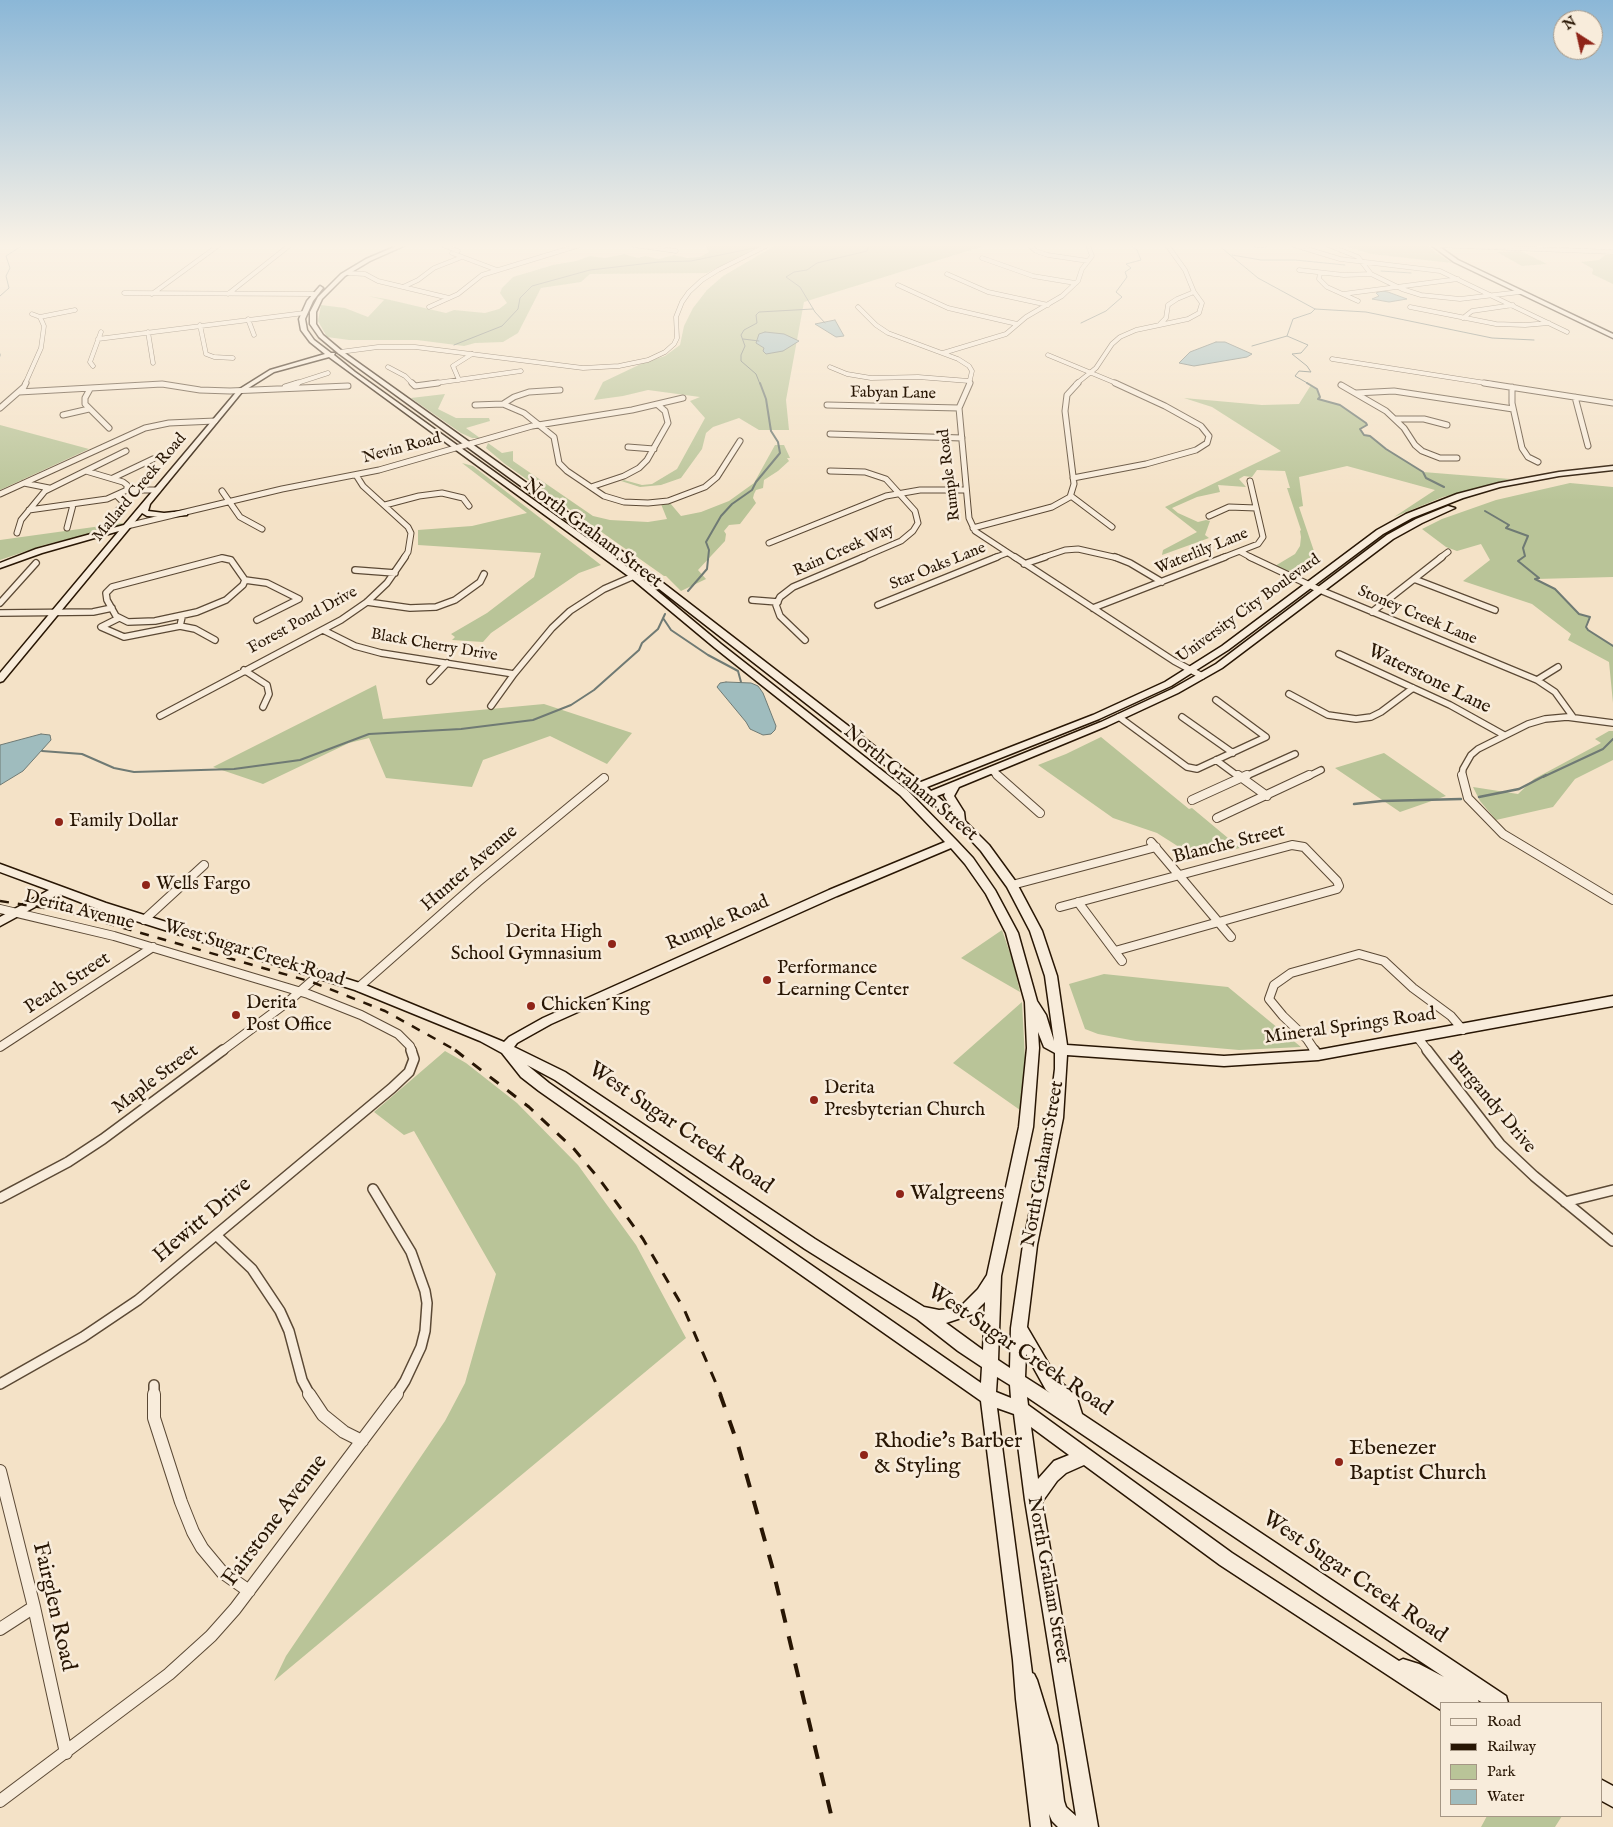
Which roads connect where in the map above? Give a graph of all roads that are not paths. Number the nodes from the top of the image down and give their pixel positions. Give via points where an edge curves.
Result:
1 (45, 330) edge
2 (161, 330) edge
3 (201, 330) edge
4 (252, 330) edge
5 (304, 330) edge
6 (318, 330) edge
7 (677, 330) edge
8 (884, 330) edge
9 (1008, 330) edge
10 (1137, 330) edge
11 (1564, 330) edge
12 (1601, 330) edge
13 (101, 332) dead end
14 (148, 332) junction
15 (1567, 332) dead end
16 (254, 335) dead end
17 (1613, 336) edge
18 (98, 339) junction
19 (340, 352) junction
20 (943, 353) junction
21 (329, 354) junction
22 (472, 354) junction
23 (1048, 355) dead end
24 (233, 358) dead end
25 (1332, 359) dead end
26 (152, 363) dead end
27 (93, 366) dead end
28 (388, 367) dead end
29 (830, 367) dead end
30 (521, 371) dead end
31 (328, 373) dead end
32 (1091, 373) junction
33 (312, 377) junction
34 (460, 380) junction
35 (969, 381) junction
36 (1341, 384) dead end
37 (348, 386) dead end
38 (1512, 387) junction
39 (327, 388) junction
40 (90, 389) junction
41 (279, 389) junction
42 (240, 390) junction
43 (560, 390) dead end
44 (19, 392) junction
45 (1356, 393) junction
46 (1575, 397) junction
47 (683, 398) dead end
48 (1613, 403) edge
49 (502, 404) junction
50 (474, 405) dead end
51 (658, 405) junction
52 (827, 405) dead end
53 (0, 408) edge
54 (958, 408) junction
55 (89, 409) junction
56 (1513, 409) junction
57 (62, 415) dead end
58 (1394, 419) junction
59 (215, 421) junction
60 (540, 424) junction
61 (1447, 424) dead end
62 (109, 428) dead end
63 (830, 434) dead end
64 (962, 438) junction
65 (740, 441) dead end
66 (470, 444) junction
67 (1588, 446) dead end
68 (458, 448) junction
69 (628, 448) dead end
70 (654, 449) junction
71 (126, 451) dead end
72 (1458, 458) dead end
73 (153, 459) dead end
74 (1538, 462) dead end
75 (1613, 468) edge
76 (86, 471) junction
77 (830, 471) dead end
78 (1613, 472) edge
79 (356, 475) junction
80 (113, 478) junction
81 (1074, 478) junction
82 (1250, 481) dead end
83 (24, 483) junction
84 (591, 487) junction
85 (49, 488) junction
86 (127, 490) junction
87 (158, 490) junction
88 (222, 490) dead end
89 (966, 490) junction
90 (900, 493) junction
91 (0, 494) edge
92 (117, 496) junction
93 (1071, 496) junction
94 (229, 502) junction
95 (146, 504) junction
96 (73, 505) junction
97 (384, 505) junction
98 (469, 506) dead end
99 (1256, 508) junction
100 (29, 510) junction
101 (184, 512) junction
102 (1209, 516) dead end
103 (114, 521) dead end
104 (127, 526) junction
105 (1112, 527) dead end
106 (67, 528) dead end
107 (973, 528) junction
108 (262, 529) dead end
109 (17, 533) dead end
110 (92, 537) junction
111 (117, 538) junction
112 (769, 543) dead end
113 (1241, 552) junction
114 (1448, 552) dead end
115 (1007, 553) junction
116 (0, 562) edge
117 (36, 562) dead end
118 (1024, 564) junction
119 (0, 566) edge
120 (355, 570) dead end
121 (395, 573) junction
122 (484, 574) dead end
123 (634, 576) junction
124 (246, 580) junction
125 (1414, 580) junction
126 (1162, 582) junction
127 (1309, 585) junction
128 (1320, 590) junction
129 (752, 600) dead end
130 (368, 602) junction
131 (778, 602) junction
132 (0, 603) edge
133 (878, 605) dead end
134 (112, 608) junction
135 (1093, 608) junction
136 (1495, 610) dead end
137 (1372, 612) junction
138 (0, 613) edge
139 (55, 613) junction
140 (182, 616) junction
141 (118, 618) junction
142 (257, 620) dead end
143 (180, 626) junction
144 (323, 630) junction
145 (216, 640) dead end
146 (805, 640) dead end
147 (1339, 654) dead end
148 (447, 663) junction
149 (1558, 667) dead end
150 (244, 670) junction
151 (1191, 671) junction
152 (514, 674) junction
153 (1202, 676) junction
154 (0, 679) edge
155 (1537, 680) junction
156 (430, 681) dead end
157 (1413, 688) junction
158 (1289, 694) dead end
159 (1216, 700) dead end
160 (491, 706) dead end
161 (263, 707) dead end
162 (160, 716) dead end
163 (1182, 716) dead end
164 (1119, 717) junction
165 (1573, 717) junction
166 (1613, 722) edge
167 (1504, 735) junction
168 (1234, 753) junction
169 (1295, 754) dead end
170 (1216, 760) junction
171 (991, 770) junction
172 (1321, 770) dead end
173 (604, 778) dead end
174 (1242, 778) junction
175 (954, 785) junction
176 (920, 786) junction
177 (904, 792) junction
178 (930, 795) junction
179 (1266, 796) junction
180 (1192, 800) dead end
181 (914, 802) junction
182 (1040, 813) dead end
183 (1217, 818) dead end
184 (960, 822) junction
185 (953, 843) junction
186 (204, 865) dead end
187 (0, 868) edge
188 (1179, 875) junction
189 (1012, 885) junction
190 (58, 890) junction
191 (1613, 900) edge
192 (1078, 902) junction
193 (1060, 907) dead end
194 (0, 909) edge
195 (19, 912) junction
196 (144, 920) junction
197 (0, 922) edge
198 (1219, 922) junction
199 (1231, 937) dead end
200 (152, 947) junction
201 (1115, 951) junction
202 (1122, 961) dead end
203 (321, 973) junction
204 (359, 987) junction
205 (301, 992) junction
206 (1613, 1001) edge
207 (1031, 1002) junction
208 (1463, 1030) junction
209 (1418, 1038) junction
210 (0, 1047) edge
211 (505, 1049) junction
212 (1061, 1050) junction
213 (1318, 1055) junction
214 (413, 1064) joint
215 (642, 1155) junction
216 (704, 1173) junction
217 (373, 1189) dead end
218 (1613, 1190) edge
219 (0, 1198) edge
220 (1565, 1202) junction
221 (216, 1235) junction
222 (1613, 1241) edge
223 (994, 1276) junction
224 (922, 1314) junction
225 (1019, 1328) junction
226 (989, 1364) junction
227 (1017, 1381) junction
228 (0, 1384) edge
229 (154, 1385) dead end
230 (988, 1397) junction
231 (1020, 1409) junction
232 (1075, 1419) junction
233 (362, 1441) junction
234 (1084, 1457) junction
235 (0, 1471) edge
236 (1033, 1500) junction
237 (249, 1591) junction
238 (34, 1607) junction
239 (0, 1629) edge
240 (1022, 1660) junction
241 (1390, 1664) junction
242 (1447, 1702) edge
243 (1468, 1702) edge
244 (1497, 1702) edge
245 (66, 1753) junction
246 (0, 1801) edge
247 (1041, 1827) edge
248 (1080, 1827) edge
249 (1088, 1827) edge

1 - 44 street via 30,377
2 - 14 street
3 - 24 street via 206,354
4 - 16 street
5 - 21 main road
6 - 19 main road
7 - 22 street via 674,344 665,352 648,360 619,366 583,368
8 - 20 street
9 - 20 street
10 - 32 street via 1120,337
11 - 15 street
12 - 17 main road
13 - 18 street
14 - 18 street
14 - 26 street
18 - 27 street via 90,362
19 - 21 main road, Mallard Creek Road
19 - 22 street via 404,346
19 - 66 main road, North Graham Street
20 - 35 street via 969,366 973,374
21 - 42 main road, Mallard Creek Road via 272,371
21 - 68 main road, North Graham Street
22 - 34 street via 454,366
23 - 32 street
25 - 38 street
28 - 34 street via 415,386
29 - 35 street via 846,374 871,378
30 - 34 street
31 - 33 street
32 - 81 street via 1070,390 1066,399
32 - 81 street via 1194,421 1206,431 1209,441 1200,449 1179,456
33 - 39 street
33 - 41 street
35 - 54 street, Rumple Road
36 - 45 street
37 - 39 street
38 - 46 street
38 - 56 street
39 - 41 street
40 - 42 street via 162,384 200,390
40 - 44 street
40 - 55 street via 84,400
41 - 42 street
42 - 59 main road, Mallard Creek Road
43 - 49 street via 524,394
44 - 53 street
45 - 56 street via 1394,392
45 - 58 street
46 - 48 street
46 - 67 street
47 - 51 street, Nevin Road
49 - 50 street
49 - 60 street via 517,408
51 - 60 street, Nevin Road
51 - 70 street via 665,411 668,423
52 - 54 street, Fabyan Lane
54 - 64 street, Rumple Road
55 - 57 street
55 - 62 street
56 - 74 street via 1524,452
58 - 61 street via 1417,418
58 - 72 street via 1422,451 1440,458
59 - 83 street via 169,423 145,428
59 - 87 main road, Mallard Creek Road
60 - 66 street, Nevin Road
60 - 84 street via 555,440 561,466
63 - 64 street
64 - 89 street, Rumple Road
65 - 84 street via 715,479 686,496 661,502 632,503 604,496
66 - 68 street, Nevin Road
66 - 176 main road, North Graham Street via 616,551
68 - 79 street, Nevin Road
68 - 123 main road, North Graham Street
69 - 70 street
70 - 84 street via 639,468
71 - 76 street
73 - 80 street
75 - 127 main road, University City Boulevard via 1508,483 1460,496 1380,532
76 - 80 street
76 - 85 street
77 - 90 street, Rain Creek Way via 876,474
78 - 128 main road, University City Boulevard via 1515,488 1438,512 1390,537
79 - 94 street, Nevin Road
79 - 97 street, Forest Pond Drive
80 - 86 street via 126,483
81 - 93 street
82 - 99 street, Waterlily Lane
83 - 85 street
83 - 91 street
85 - 100 street
86 - 87 street
86 - 92 street
87 - 95 main road, Mallard Creek Road
88 - 94 street
89 - 90 street
89 - 107 street, Rumple Road
90 - 112 street via 878,498
90 - 131 street, Rain Creek Way via 917,515 918,523 909,536 793,587
92 - 96 street
92 - 103 street via 124,504
93 - 105 street
93 - 107 street via 1052,507
94 - 101 street, Nevin Road
94 - 108 street via 240,517
95 - 101 main road via 144,511 148,514
95 - 104 main road, Mallard Creek Road
96 - 100 street
96 - 106 street
97 - 98 street via 442,493 463,498
97 - 121 street, Forest Pond Drive via 408,527 412,536 408,552
99 - 102 street via 1229,508
99 - 113 street, Waterlily Lane via 1263,537 1258,544
100 - 109 street
101 - 104 street, Nevin Road
104 - 110 main road, Nevin Road
104 - 111 main road, Mallard Creek Road
104 - 116 main road, Nevin Road via 60,541
107 - 115 street, Rumple Road
110 - 111 main road
110 - 119 main road, Nevin Road via 39,551
111 - 139 main road, Mallard Creek Road
113 - 126 street, Waterlily Lane
113 - 127 street, Stoney Creek Lane
114 - 125 street
115 - 118 street, Rumple Road
115 - 133 street, Star Oaks Lane
117 - 132 street
118 - 126 street via 1065,550 1096,551 1130,564
118 - 135 street, Rumple Road
120 - 121 street
121 - 130 street, Forest Pond Drive
122 - 130 street via 480,582 455,600 436,607 410,608
123 - 152 street via 598,592 570,611
123 - 177 main road, North Graham Street
124 - 134 street via 232,560 218,559 112,587 105,596
124 - 140 street via 226,600
124 - 142 street via 267,582 299,599
125 - 136 street
125 - 137 street
126 - 135 street, Waterlily Lane
127 - 128 street, Stoney Creek Lane
127 - 151 main road, University City Boulevard
128 - 137 street, Stoney Creek Lane
128 - 153 main road, University City Boulevard
129 - 131 street
130 - 144 street, Forest Pond Drive
131 - 146 street via 776,608 780,616
134 - 139 street
134 - 141 street
135 - 151 street, Rumple Road
137 - 155 street, Stoney Creek Lane
138 - 139 street
139 - 154 main road, Mallard Creek Road
140 - 141 street via 144,622
140 - 143 street
141 - 143 street via 101,627 124,637
143 - 145 street via 195,629
144 - 148 street, Black Cherry Drive via 368,650
144 - 150 street, Forest Pond Drive
147 - 157 street, Waterstone Lane
148 - 152 street, Black Cherry Drive
148 - 156 street
149 - 155 street
150 - 161 street via 265,682 269,689 270,694
150 - 162 street, Forest Pond Drive
151 - 153 street, Rumple Road
151 - 176 main road, University City Boulevard via 1120,707
152 - 160 street
153 - 164 main road, University City Boulevard
155 - 165 street, Stoney Creek Lane via 1556,692
157 - 158 street via 1381,712 1356,719 1328,715
157 - 167 street, Waterstone Lane
159 - 168 street via 1266,736
163 - 168 street
164 - 170 street via 1187,767 1197,769
164 - 171 main road, University City Boulevard
165 - 166 street
165 - 167 street via 1536,721
167 - 191 street via 1478,749 1466,762 1462,779 1471,802 1504,834
168 - 170 street
169 - 174 street
170 - 174 street
171 - 175 main road, University City Boulevard
171 - 182 street
172 - 179 street
173 - 204 street, Hunter Avenue via 478,882
174 - 179 street
174 - 180 street
175 - 178 main road, University City Boulevard
175 - 184 main road via 949,796 959,812
176 - 177 main road, University City Boulevard
176 - 178 main road, North Graham Street
177 - 181 main road, North Graham Street
178 - 181 main road, University City Boulevard
178 - 184 main road, North Graham Street
179 - 183 street
181 - 185 main road, North Graham Street
184 - 189 main road, North Graham Street via 985,848
185 - 207 main road, North Graham Street via 1001,910 1020,957
185 - 211 main road, Rumple Road via 547,1021
186 - 196 street
187 - 190 main road, West Sugar Creek Road
188 - 189 street via 1154,845
188 - 192 street, Blanche Street
188 - 198 street
188 - 198 street, Blanche Street via 1298,844 1331,874 1339,886
189 - 212 main road, North Graham Street via 1028,913 1046,957
190 - 195 main road
190 - 196 main road, West Sugar Creek Road
192 - 193 street, Blanche Street
192 - 201 street
194 - 195 street, Derita Avenue
195 - 197 main road
195 - 200 street, Derita Avenue
196 - 203 main road, West Sugar Creek Road
198 - 199 street
198 - 201 street, Blanche Street
200 - 205 street, Derita Avenue
200 - 210 street, Peach Street
201 - 202 street
203 - 204 main road, West Sugar Creek Road
203 - 205 street, Maple Street
204 - 211 main road, West Sugar Creek Road
205 - 214 street, Derita Avenue via 362,1015 398,1034 410,1046
205 - 219 street, Maple Street via 103,1139 68,1162
206 - 208 main road, Mineral Springs Road
207 - 212 main road via 1040,1015 1048,1044
207 - 223 main road, North Graham Street via 1032,1048 1026,1127
208 - 209 main road, Mineral Springs Road
208 - 213 street via 1451,1016 1384,961 1359,954 1291,973 1274,986 1269,999
209 - 213 main road, Mineral Springs Road
209 - 220 street, Burgandy Drive via 1500,1144
211 - 215 main road, West Sugar Creek Road via 544,1087
211 - 216 main road, West Sugar Creek Road via 560,1076
212 - 213 main road, Mineral Springs Road via 1224,1061
212 - 225 main road, North Graham Street via 1058,1108 1030,1245
214 - 221 street, Hewitt Drive via 392,1088
215 - 216 main road via 663,1151 688,1168
215 - 230 main road, West Sugar Creek Road
216 - 224 main road, West Sugar Creek Road
217 - 233 street, Fairstone Avenue via 411,1252 427,1302 425,1331 414,1364 387,1409
218 - 220 street
220 - 222 street, Burgandy Drive
221 - 228 street, Hewitt Drive via 115,1317
221 - 233 street via 252,1269 280,1311 289,1330 302,1380 315,1405 344,1432
223 - 224 main road via 968,1309 950,1316
223 - 226 main road, North Graham Street
224 - 226 main road, West Sugar Creek Road
225 - 227 main road, North Graham Street
225 - 232 main road via 1052,1385 1070,1402
226 - 227 main road, West Sugar Creek Road
226 - 230 main road, North Graham Street
227 - 231 main road, North Graham Street
227 - 232 main road, West Sugar Creek Road
229 - 237 street via 154,1418 193,1532 222,1572
230 - 231 main road, West Sugar Creek Road
230 - 240 main road, North Graham Street
231 - 234 main road, West Sugar Creek Road
231 - 236 main road, North Graham Street
232 - 244 main road, West Sugar Creek Road
233 - 237 street, Fairstone Avenue
234 - 236 main road via 1060,1467
234 - 241 main road, West Sugar Creek Road via 1226,1559
235 - 238 street, Fairglen Road
236 - 249 main road, North Graham Street
237 - 245 street, Fairstone Avenue via 212,1636 192,1654
238 - 239 street
238 - 245 street, Fairglen Road
240 - 247 main road, North Graham Street
240 - 248 main road via 1048,1746 1054,1801 1059,1814 1067,1822
241 - 242 main road, West Sugar Creek Road
241 - 243 main road via 1419,1673
245 - 246 street, Fairstone Avenue

